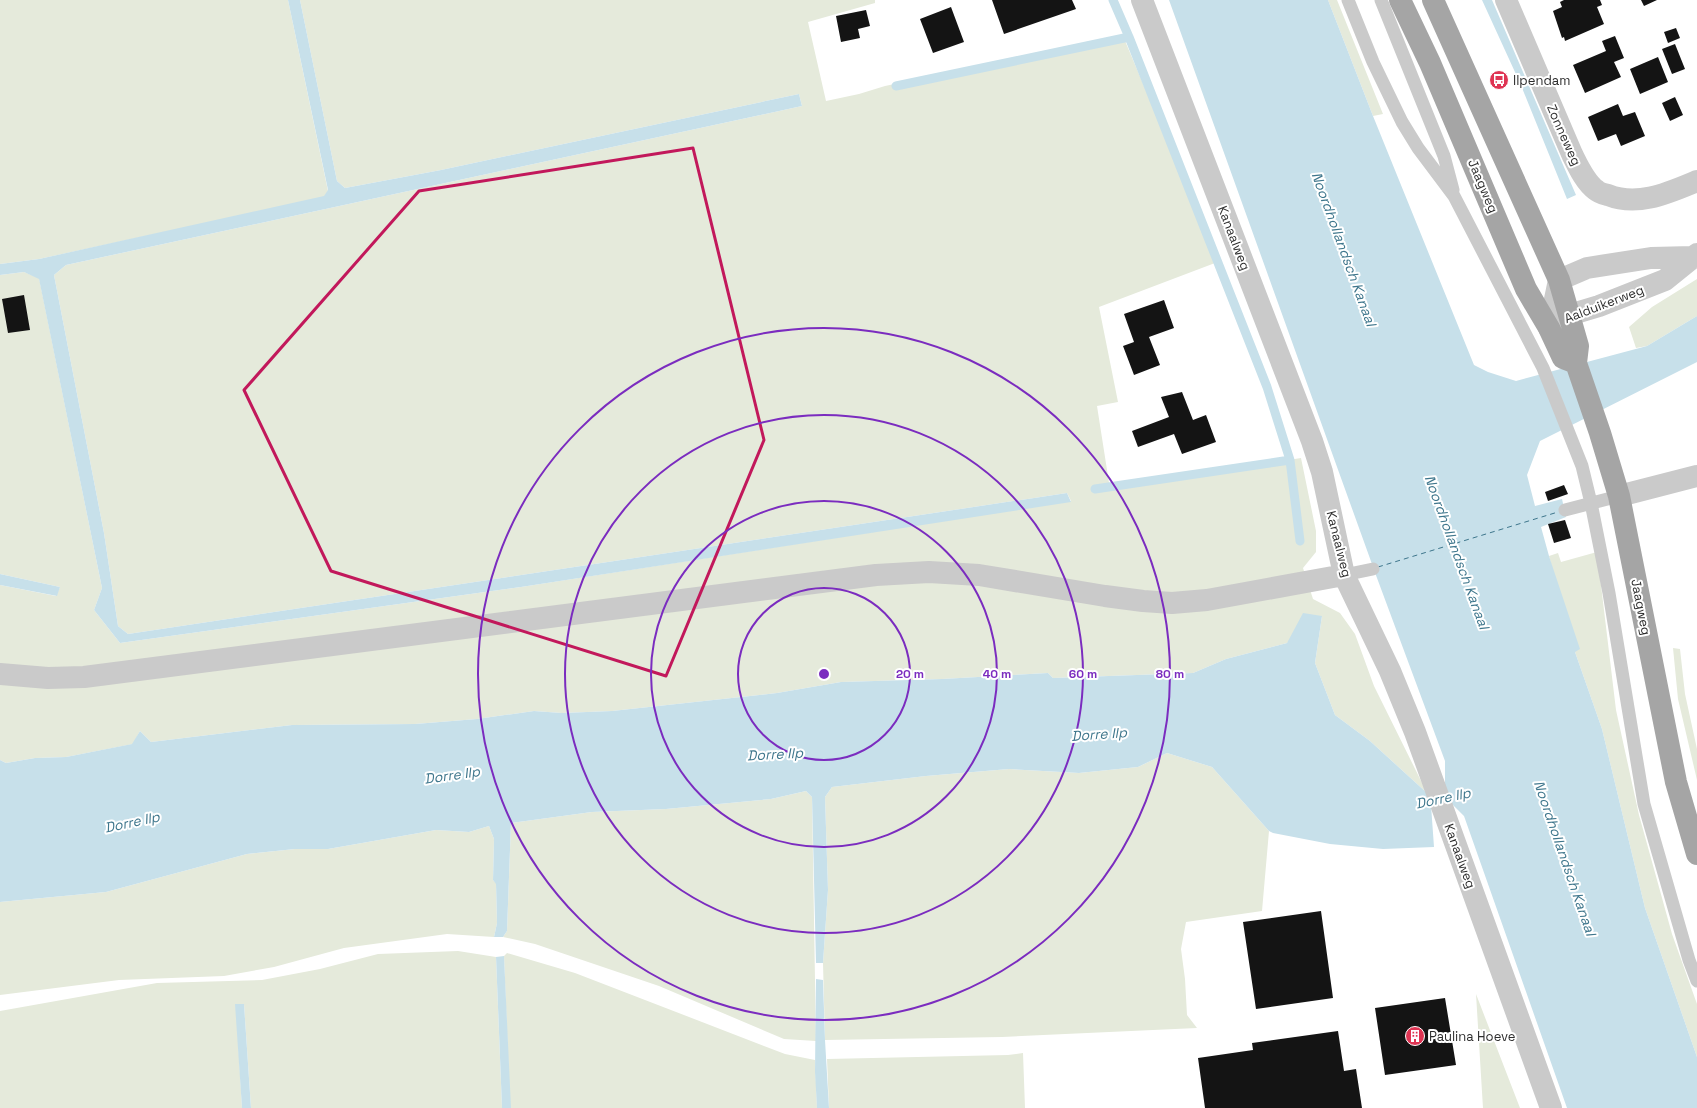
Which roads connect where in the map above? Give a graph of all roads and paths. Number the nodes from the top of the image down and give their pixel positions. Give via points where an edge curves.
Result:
1 (1142, 0) edge
2 (1348, 0) edge
3 (1381, 0) edge
4 (1400, 0) edge
5 (1433, 0) edge
6 (1506, 0) edge
7 (1697, 181) edge
8 (1454, 196) junction
9 (1695, 255) edge
10 (1559, 280) junction
11 (1569, 316) junction
12 (1549, 328) junction
13 (1576, 363) junction
14 (1697, 476) edge
15 (1618, 496) junction
16 (1591, 503) junction
17 (1565, 510) dead end
18 (1374, 569) dead end
19 (1344, 575) junction
20 (0, 674) edge
21 (1697, 854) edge
22 (1697, 981) edge
23 (1551, 1108) edge

1 - 19 street, Kanaalweg via 1312,440 1322,472
2 - 8 lane via 1373,62 1402,122
3 - 8 lane via 1444,156
4 - 12 main road, Jaagweg via 1430,63 1526,289
5 - 10 main road, Jaagweg
6 - 7 street, Zonneweg via 1572,154 1596,190 1625,201 1639,200
8 - 16 lane via 1543,368 1582,466
9 - 10 street, Aalduikerweg via 1651,258 1587,268
9 - 11 street, Aalduikerweg via 1665,280
10 - 11 main road, Jaagweg
10 - 12 street, Aalduikerweg
11 - 12 street, Aalduikerweg
11 - 13 main road, Jaagweg via 1578,346
12 - 13 main road, Jaagweg via 1563,358
13 - 15 main road, Jaagweg
14 - 15 street
15 - 16 lane
15 - 21 main road, Jaagweg via 1676,782
16 - 17 lane
16 - 22 lane via 1609,593 1644,804
18 - 19 lane
19 - 20 street via 1207,600 1172,603 1105,596 979,575 929,572 876,574 84,677 48,678
19 - 23 street, Kanaalweg via 1390,671 1415,732

